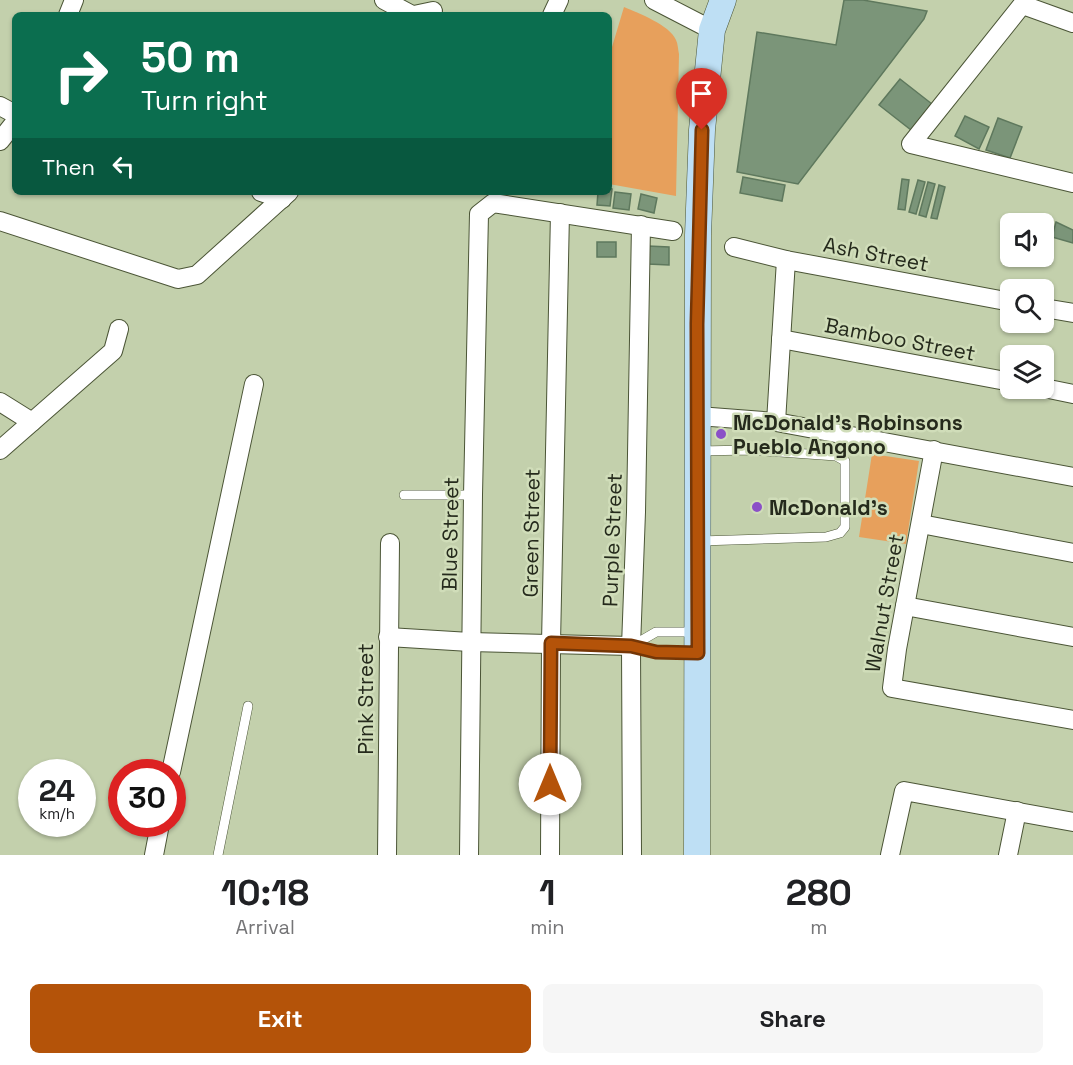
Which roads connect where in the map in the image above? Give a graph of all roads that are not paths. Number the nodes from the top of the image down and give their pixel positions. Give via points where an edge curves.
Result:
1 (384, 0) edge
2 (654, 0) edge
3 (723, 0) edge
4 (1025, 2) edge
5 (433, 11) dead end
6 (407, 12) edge
7 (428, 12) edge
8 (1073, 23) edge
9 (712, 30) junction
10 (12, 126) edge
11 (0, 141) edge
12 (1073, 183) edge
13 (286, 195) edge
14 (560, 213) junction
15 (0, 221) edge
16 (641, 225) junction
17 (674, 231) dead end
18 (734, 247) dead end
19 (786, 260) junction
20 (1000, 300) edge
21 (1054, 310) edge
22 (1073, 313) edge
23 (119, 329) dead end
24 (781, 339) junction
25 (1000, 380) edge
26 (254, 384) dead end
27 (1054, 390) edge
28 (1073, 394) edge
29 (0, 402) edge
30 (698, 416) junction
31 (32, 422) junction
32 (776, 422) junction
33 (0, 450) edge
34 (934, 450) junction
35 (698, 451) junction
36 (1073, 477) edge
37 (404, 495) dead end
38 (473, 495) junction
39 (921, 524) junction
40 (698, 542) junction
41 (390, 543) dead end
42 (1073, 553) edge
43 (905, 606) junction
44 (388, 637) junction
45 (1073, 637) edge
46 (471, 642) junction
47 (698, 642) junction
48 (551, 643) junction
49 (631, 646) junction
50 (248, 706) dead end
51 (1073, 720) edge
52 (174, 759) edge
53 (1017, 812) junction
54 (1073, 822) edge
55 (157, 837) edge
56 (154, 855) edge
57 (218, 855) edge
58 (387, 855) edge
59 (469, 855) edge
60 (550, 855) edge
61 (632, 855) edge
62 (697, 855) edge
63 (890, 855) edge
64 (1008, 855) edge

1 - 6 street
2 - 9 street
3 - 9 main road
4 - 8 street
4 - 12 street via 911,144
5 - 7 street
9 - 30 main road via 702,130 698,235
10 - 11 street
13 - 15 street via 197,275 178,279
14 - 16 street
14 - 38 street, Blue Street via 493,203 479,214
14 - 48 street, Green Street
16 - 17 street
16 - 49 street, Purple Street
18 - 19 street, Ash Street
19 - 20 street, Ash Street
19 - 24 street
21 - 22 street
23 - 31 street via 113,351
24 - 25 street, Bamboo Street
24 - 32 street
26 - 52 street
27 - 28 street
29 - 31 street
30 - 32 street
30 - 35 main road
31 - 33 street
32 - 34 street
34 - 36 street
34 - 39 street, Walnut Street
35 - 40 main road
35 - 40 lane via 836,456 845,461 846,510 845,527 826,537
37 - 38 lane
38 - 46 street, Blue Street
39 - 42 street
39 - 43 street, Walnut Street
40 - 47 main road
41 - 44 street, Pink Street
43 - 45 street
43 - 51 street, Walnut Street via 892,688
44 - 46 street
44 - 58 street, Pink Street
46 - 48 street
46 - 59 street, Blue Street
47 - 49 lane via 656,652
47 - 49 lane via 656,632
47 - 62 main road
48 - 49 street
48 - 60 street, Green Street
49 - 61 street, Purple Street
50 - 57 lane
53 - 54 street
53 - 63 street via 904,791
53 - 64 street
55 - 56 street

